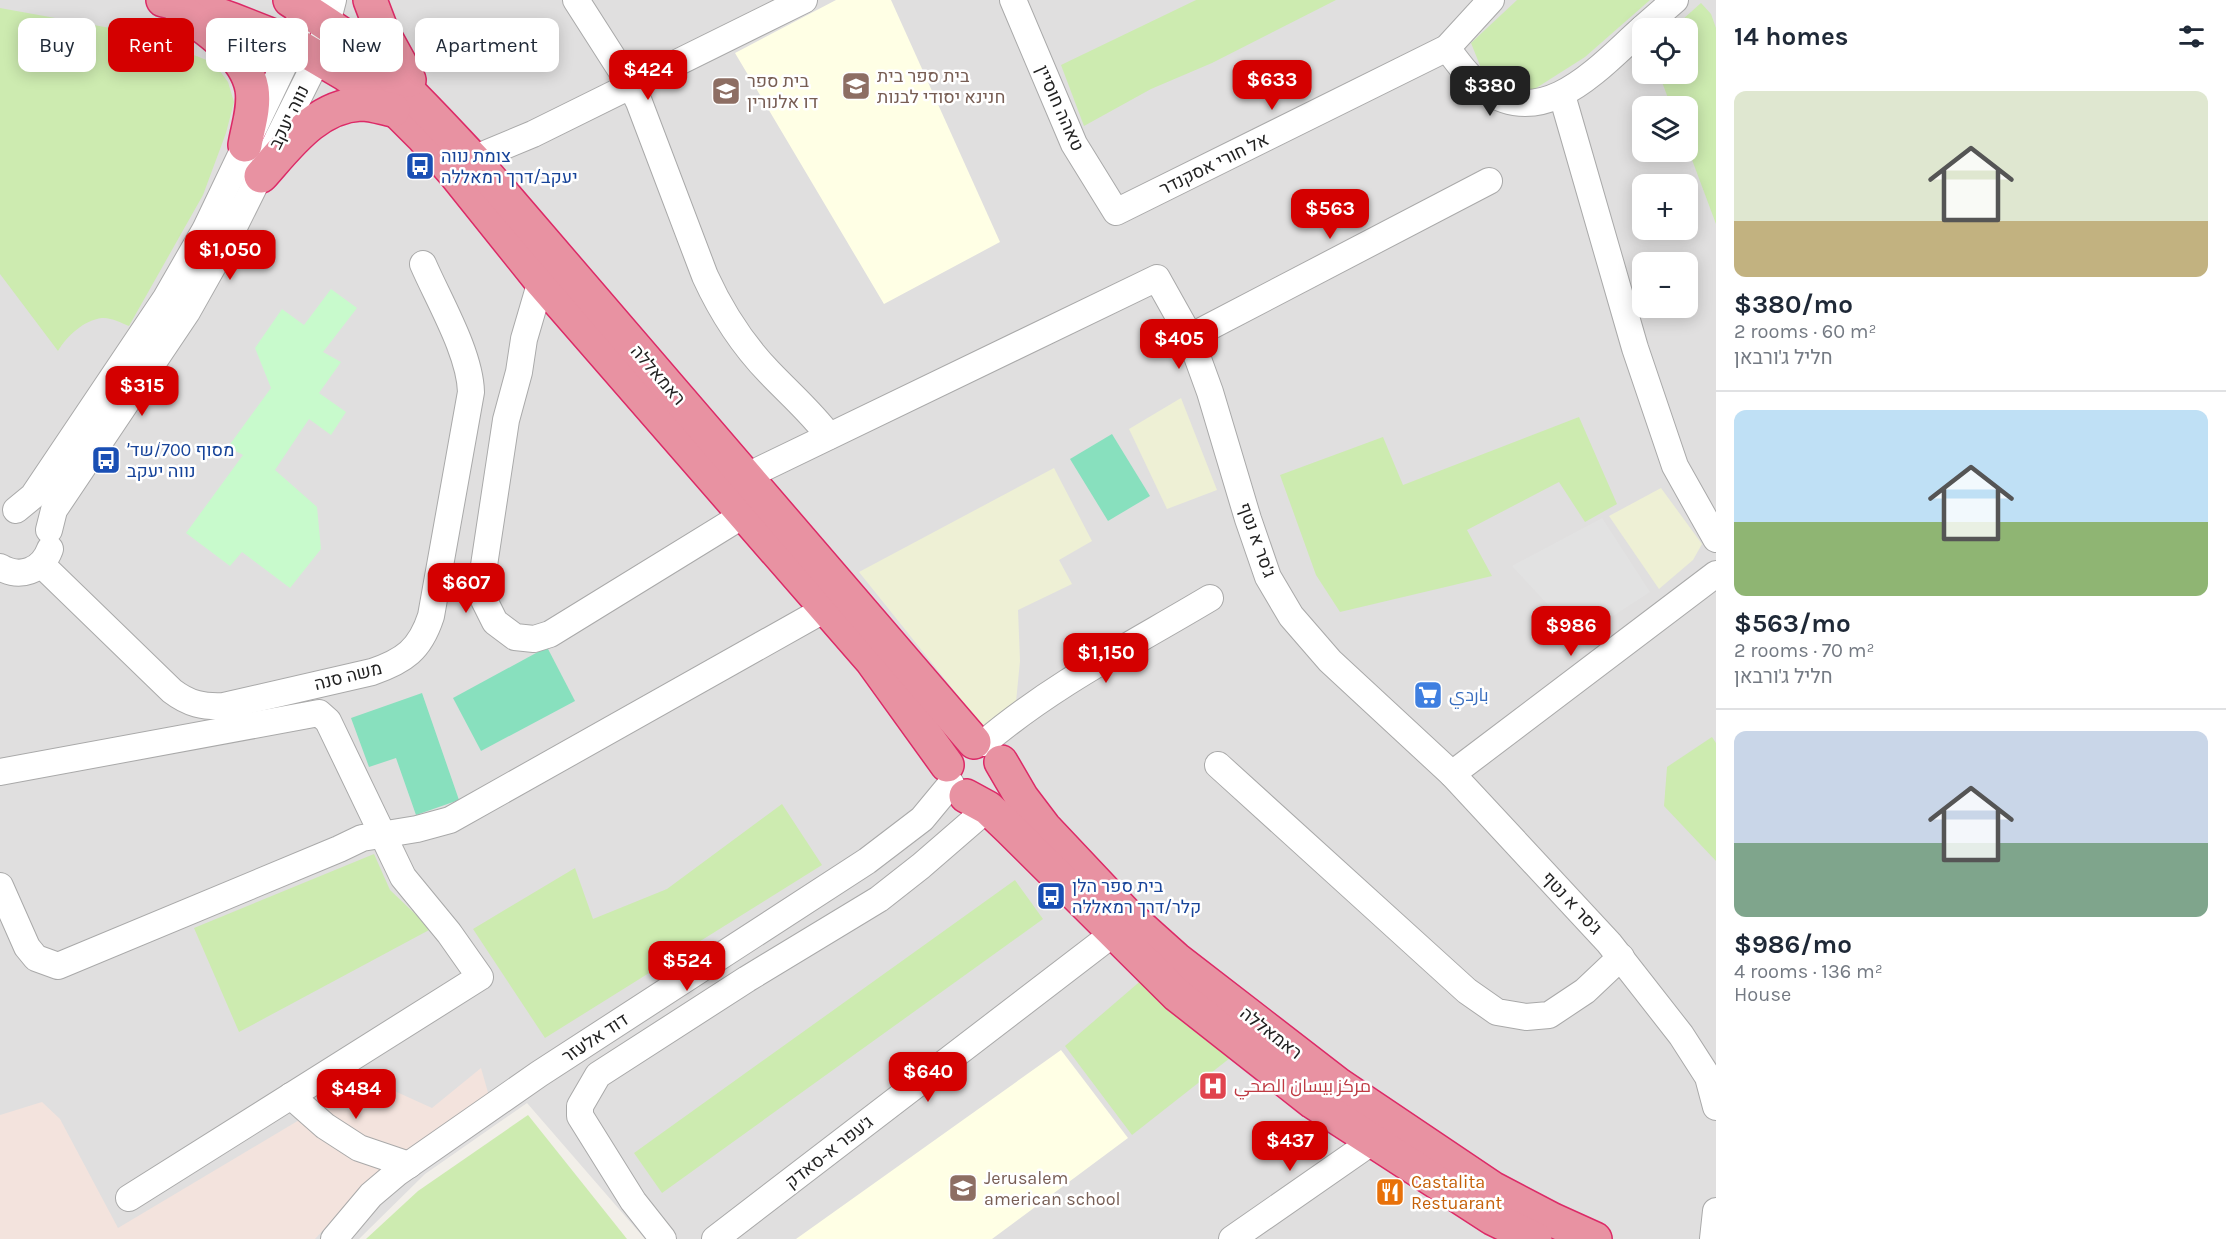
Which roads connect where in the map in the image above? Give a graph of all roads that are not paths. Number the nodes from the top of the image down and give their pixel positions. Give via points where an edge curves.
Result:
1 (164, 0) edge
2 (370, 0) edge
3 (576, 0) edge
4 (804, 0) edge
5 (1013, 0) edge
6 (1491, 0) edge
7 (1675, 0) edge
8 (311, 6) edge
9 (226, 18) edge
10 (1655, 18) edge
11 (308, 33) edge
12 (1632, 38) edge
13 (1447, 48) junction
14 (308, 52) edge
15 (292, 72) edge
16 (298, 72) edge
17 (631, 86) junction
18 (1562, 95) junction
19 (410, 108) junction
20 (245, 145) junction
21 (473, 159) junction
22 (261, 176) junction
23 (1489, 181) dead end
24 (1116, 213) joint
25 (423, 264) dead end
26 (541, 281) junction
27 (1190, 337) junction
28 (829, 436) junction
29 (747, 476) junction
30 (8, 513) edge
31 (746, 514) junction
32 (49, 530) junction
33 (1716, 538) edge
34 (20, 568) edge
35 (1716, 574) edge
36 (0, 590) edge
37 (1209, 598) dead end
38 (827, 608) junction
39 (986, 749) junction
40 (1218, 765) dead end
41 (0, 772) edge
42 (1452, 774) junction
43 (963, 788) junction
44 (382, 835) junction
45 (0, 886) edge
46 (1114, 933) junction
47 (1621, 957) junction
48 (291, 1096) junction
49 (1716, 1107) edge
50 (1373, 1141) junction
51 (409, 1165) junction
52 (129, 1198) dead end
53 (334, 1239) edge
54 (663, 1239) edge
55 (716, 1239) edge
56 (1232, 1239) edge
57 (1536, 1239) edge
58 (1595, 1239) edge

1 - 9 highway, ראמאללה
1 - 20 highway via 204,27 242,67 252,88
2 - 19 highway
3 - 17 street
4 - 17 street
5 - 24 street, טאהה חוסיין via 1074,144
6 - 13 street, אל חורי אסקנדר
7 - 10 street
8 - 11 street
8 - 19 highway, ראמאללה via 379,63
12 - 18 street
13 - 18 street via 1484,89 1503,100 1533,102
13 - 24 street, אל חורי אסקנדר
14 - 19 highway, ראמאללה
15 - 20 street, נווה יעקב
16 - 22 street, נווה יעקב
17 - 21 street
17 - 28 street via 716,302 767,370
18 - 33 street via 1635,348 1675,466
19 - 21 highway, ראמאללה
19 - 22 highway via 362,104 321,115
19 - 26 highway, ראמאללה via 423,136
20 - 30 street, נווה יעקב via 205,230 166,298 33,496
21 - 29 highway, ראמאללה
22 - 32 street, נווה יעקב via 197,294 54,510
23 - 27 street
25 - 34 street, משה סנה via 465,358 471,392 430,616 415,648 395,664 224,706 202,707 182,699
26 - 31 highway, ראמאללה
26 - 31 street via 506,420 483,572 484,600 495,622 515,637 534,639 550,634
27 - 28 street, ג'סר א נטף via 1157,278
27 - 42 street, ג'סר א נטף via 1268,577 1292,616 1330,661
28 - 29 street, ג'סר א נטף
29 - 39 highway, ראמאללה
30 - 32 street via 24,510 35,514
31 - 38 highway, ראמאללה
32 - 34 street, נווה יעקב via 50,550
34 - 36 street
35 - 42 street
37 - 39 street via 1018,714
38 - 43 highway, ראמאללה via 872,661
38 - 44 street via 450,820
39 - 43 highway via 965,744 951,756
39 - 43 highway via 1002,772 994,789 976,797
39 - 58 highway, ראמאללה via 1044,827 1127,915 1176,959 1339,1085 1482,1181
40 - 47 street via 1467,991 1497,1012 1526,1017 1549,1015 1585,991
41 - 44 street via 319,714 328,721
42 - 47 street, ג'סר א נטף
43 - 46 highway, ראמאללה
43 - 51 street, דוד אלעזר via 867,861 539,1074
43 - 54 street via 921,866 879,899 598,1075 580,1106 580,1116 633,1201
44 - 45 street via 362,838 58,966 36,958 27,947
44 - 48 street via 403,878 480,977
46 - 50 highway, ראמאללה via 1177,995 1313,1102
46 - 55 street, ג'עפר א-סאדק
47 - 49 street, ג'סר א נטף via 1681,1035 1707,1077
48 - 51 street via 325,1126 359,1148
48 - 52 street
50 - 56 street
50 - 57 highway, ראמאללה via 1492,1218
51 - 53 street, דוד אלעזר via 371,1195

